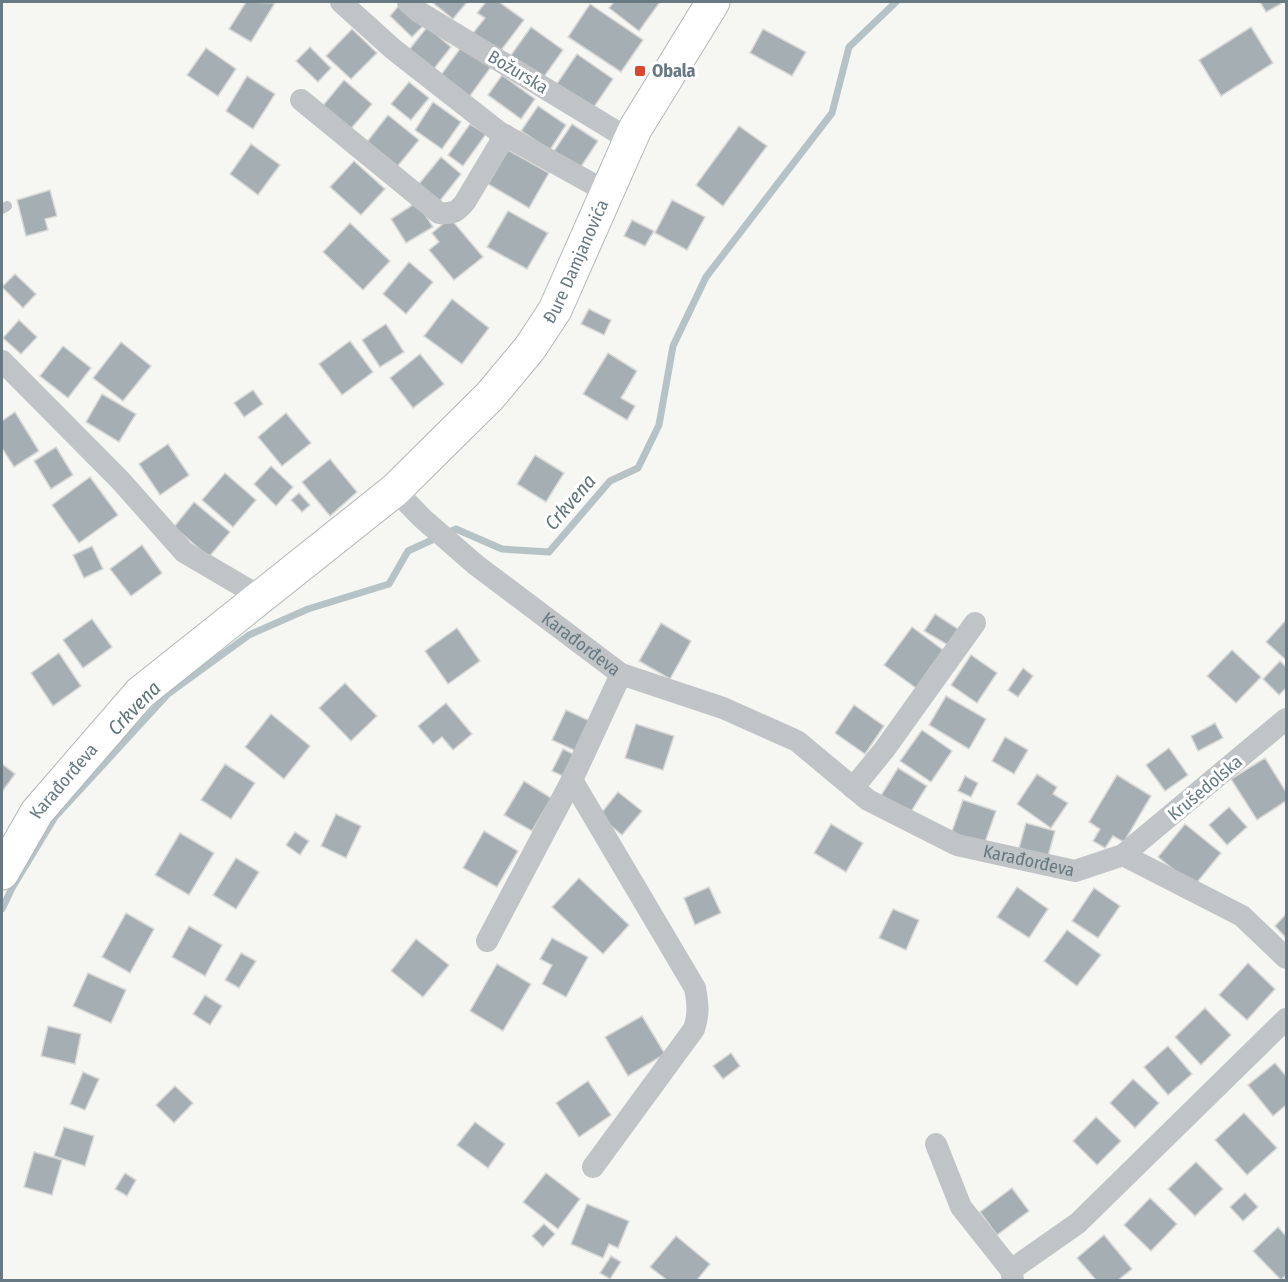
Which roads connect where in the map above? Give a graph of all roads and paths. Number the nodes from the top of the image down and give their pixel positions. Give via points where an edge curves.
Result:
1 (341, 2) edge
2 (408, 2) edge
3 (713, 2) edge
4 (301, 100) dead end
5 (505, 135) junction
6 (630, 140) junction
7 (607, 192) junction
8 (2, 361) edge
9 (395, 490) junction
10 (259, 596) junction
11 (975, 623) dead end
12 (621, 674) junction
13 (1287, 718) edge
14 (572, 780) junction
15 (853, 788) junction
16 (1123, 855) junction
17 (2, 873) edge
18 (488, 941) dead end
19 (1287, 958) edge
20 (1287, 1019) edge
21 (936, 1144) dead end
22 (593, 1167) dead end
23 (1012, 1276) edge

1 - 5 street via 393,49
2 - 6 street, Božurska
3 - 6 main road, Đure Damjanovića
4 - 5 street via 440,213 457,212
5 - 7 street
6 - 7 main road, Đure Damjanovića
7 - 9 main road, Đure Damjanovića via 555,310 530,348 490,396
8 - 10 street via 120,480 184,552
9 - 10 main road, Karađorđeva
9 - 12 street, Karađorđeva via 476,565
10 - 17 main road, Karađorđeva via 140,693 37,812
11 - 15 street
12 - 14 street
12 - 15 street, Karađorđeva via 723,708 797,741
13 - 16 street, Krušedolska
14 - 18 street
14 - 22 street via 694,988 698,1003 694,1029
15 - 16 street, Karađorđeva via 868,800 957,845 1075,871
16 - 19 street via 1242,916
20 - 23 street via 1078,1223
21 - 23 street via 961,1207

